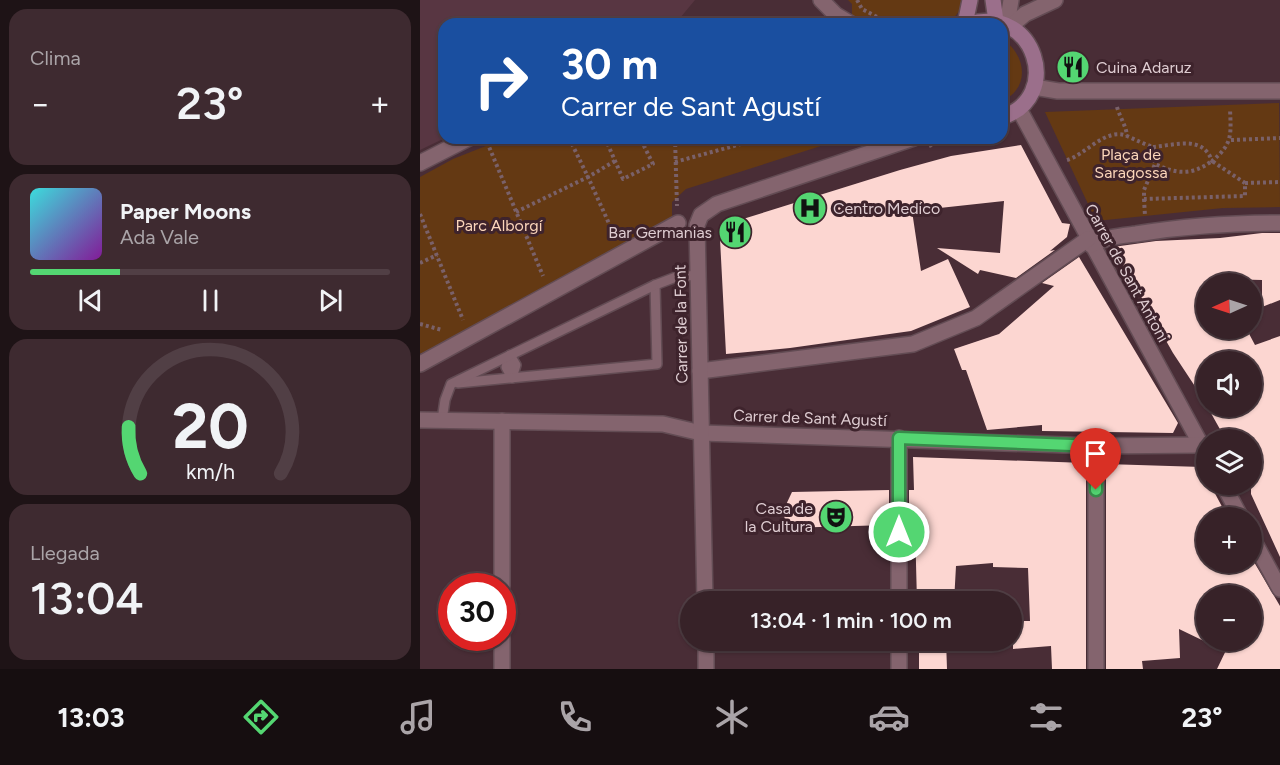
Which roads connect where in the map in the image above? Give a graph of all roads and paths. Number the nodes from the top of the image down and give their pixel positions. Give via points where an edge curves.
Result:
1 (821, 0) edge
2 (857, 0) edge
3 (970, 0) edge
4 (993, 0) edge
5 (1011, 0) edge
6 (1055, 0) edge
7 (841, 18) edge
8 (879, 18) edge
9 (968, 18) edge
10 (1002, 18) edge
11 (1006, 18) edge
12 (1008, 22) edge
13 (1008, 26) edge
14 (1034, 87) junction
15 (1280, 91) edge
16 (1230, 102) dead end
17 (1116, 104) dead end
18 (1019, 109) junction
19 (1008, 114) edge
20 (1127, 136) junction
21 (1280, 138) edge
22 (1231, 140) junction
23 (457, 144) edge
24 (488, 144) edge
25 (572, 144) edge
26 (608, 144) edge
27 (643, 144) edge
28 (675, 144) edge
29 (741, 144) edge
30 (896, 144) edge
31 (1153, 147) junction
32 (615, 161) junction
33 (1212, 161) junction
34 (675, 162) junction
35 (1060, 162) dead end
36 (420, 163) edge
37 (1155, 164) junction
38 (588, 177) junction
39 (1280, 182) edge
40 (1245, 183) junction
41 (677, 198) dead end
42 (516, 212) junction
43 (420, 214) edge
44 (678, 223) dead end
45 (1280, 223) edge
46 (1089, 242) junction
47 (623, 254) junction
48 (436, 255) junction
49 (420, 263) edge
50 (698, 275) junction
51 (656, 285) junction
52 (550, 294) junction
53 (470, 338) junction
54 (510, 355) junction
55 (420, 364) edge
56 (700, 371) junction
57 (512, 378) junction
58 (451, 384) junction
59 (420, 420) edge
60 (442, 420) junction
61 (502, 422) junction
62 (701, 433) junction
63 (1196, 437) edge
64 (899, 438) junction
65 (1096, 446) junction
66 (1196, 450) edge
67 (1262, 556) edge
68 (502, 573) edge
69 (1280, 589) edge
70 (705, 591) edge
71 (899, 591) edge
72 (502, 651) edge
73 (706, 651) edge
74 (899, 651) edge
75 (502, 669) edge
76 (706, 669) edge
77 (899, 669) edge
78 (1096, 669) edge

1 - 7 street
2 - 8 path via 862,9
3 - 9 street
4 - 10 street
5 - 11 street
6 - 12 street
13 - 14 street via 1026,40 1036,59
14 - 15 street via 1058,92
14 - 18 street
16 - 22 path
17 - 20 path
18 - 19 street
18 - 46 street, Carrer de Sant Antoni
20 - 31 path
20 - 35 path via 1102,139 1077,158
21 - 22 path
22 - 33 path
23 - 36 street
24 - 42 path
25 - 38 path
26 - 32 path
27 - 32 path via 653,164 623,178
28 - 34 path
29 - 34 path
30 - 50 street, Carrer de la Font via 717,204 701,215 697,225
31 - 33 path via 1199,144 1208,150
31 - 37 path
32 - 38 path
33 - 37 path via 1187,174
33 - 40 path
34 - 41 path
37 - 40 path via 1143,190 1144,199 1245,196
38 - 42 path
38 - 47 path
39 - 40 path
42 - 52 path
43 - 48 path
44 - 47 street
45 - 46 street via 1226,223
46 - 56 street via 976,318 913,344
46 - 63 street, Carrer de Sant Antoni
47 - 52 street
48 - 49 path
48 - 53 path
50 - 51 lane via 676,276
50 - 56 street, Carrer de la Font
51 - 54 lane
51 - 57 lane via 657,364
52 - 53 street
53 - 55 street
54 - 57 lane via 506,366
54 - 58 lane
56 - 62 street, Carrer de la Font
57 - 58 lane
58 - 60 lane
59 - 60 street, Carrer de Sant Agustí
60 - 61 street, Carrer de Sant Agustí
61 - 62 street, Carrer de Sant Agustí via 663,424
61 - 68 street
62 - 64 street, Carrer de Sant Agustí
62 - 70 street, Carrer de la Font
64 - 65 street, Carrer de Sant Agustí
64 - 71 street
65 - 66 street, Carrer de Sant Agustí
65 - 78 street
67 - 69 street
72 - 75 street
73 - 76 street
74 - 77 street

